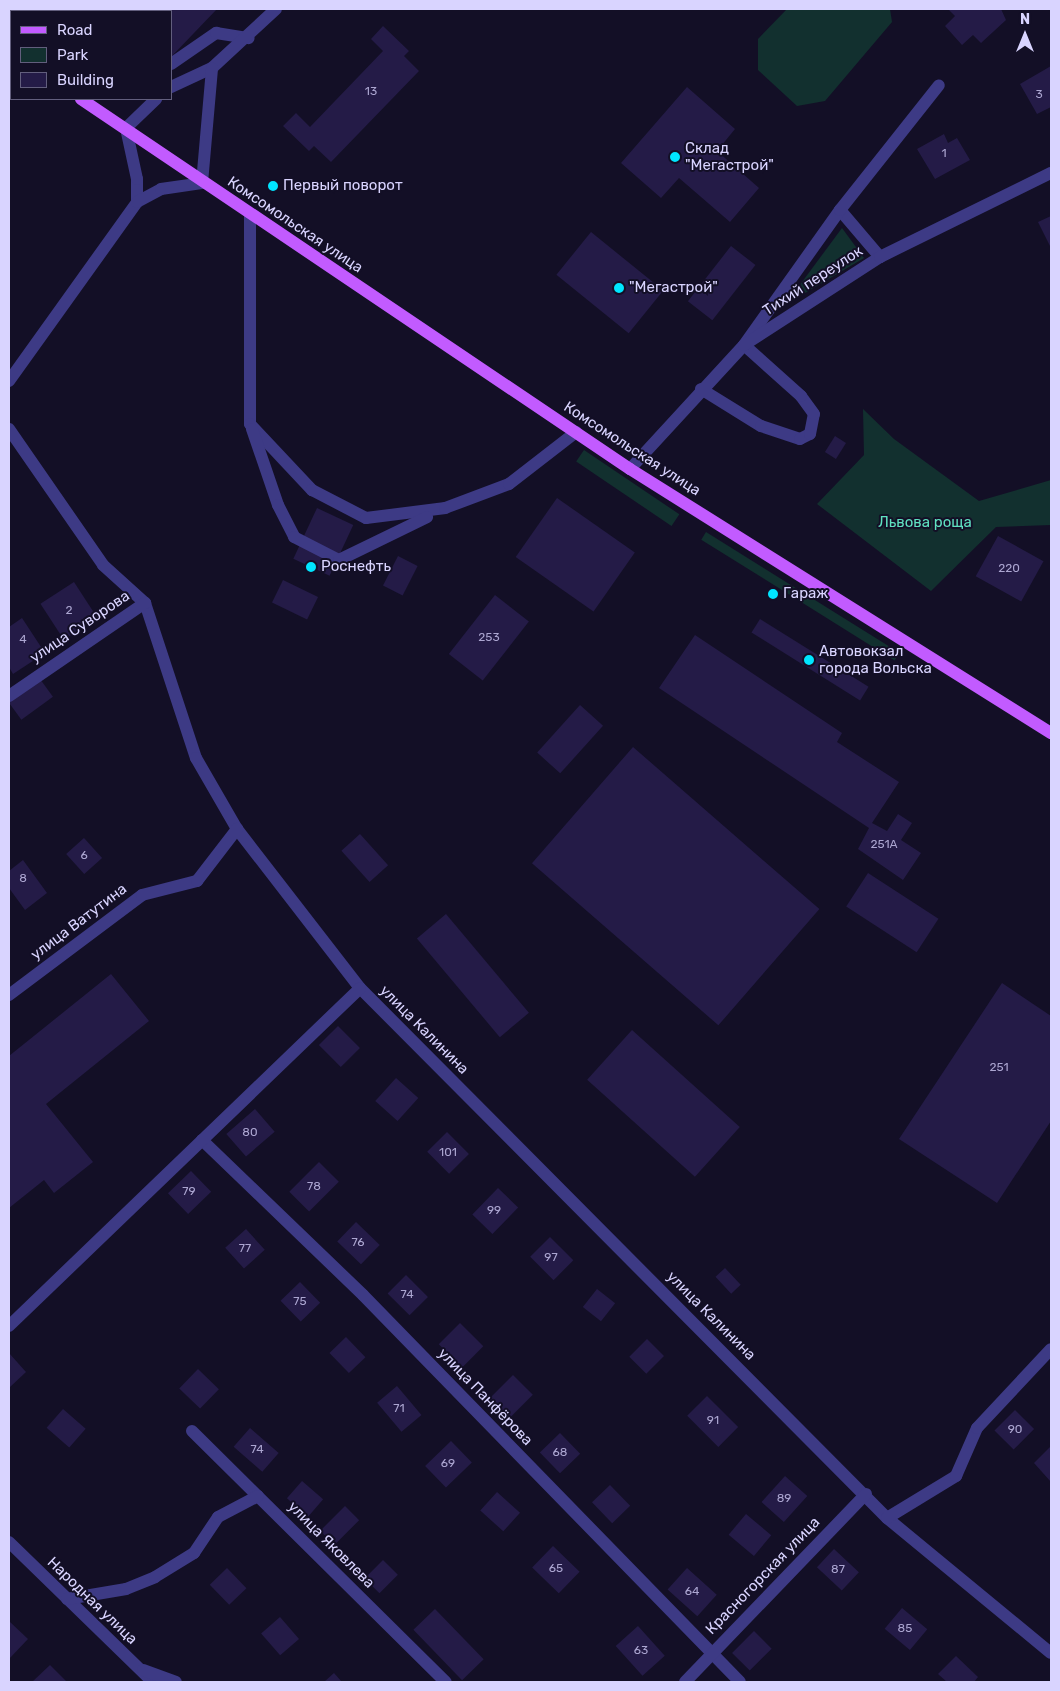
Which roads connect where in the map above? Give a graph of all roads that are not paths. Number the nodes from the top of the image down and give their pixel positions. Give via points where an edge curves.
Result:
1 (276, 9) edge
2 (248, 38) junction
3 (172, 63) edge
4 (212, 68) junction
5 (939, 85) dead end
6 (172, 87) edge
7 (83, 100) edge
8 (155, 100) edge
9 (126, 128) junction
10 (1051, 173) edge
11 (202, 183) junction
12 (137, 202) junction
13 (840, 210) junction
14 (250, 215) junction
15 (880, 257) junction
16 (744, 344) junction
17 (9, 382) edge
18 (701, 389) junction
19 (250, 424) junction
20 (9, 429) edge
21 (576, 432) junction
22 (630, 469) junction
23 (445, 508) junction
24 (145, 603) junction
25 (9, 696) edge
26 (1051, 733) edge
27 (237, 829) junction
28 (360, 988) junction
29 (9, 994) edge
30 (202, 1140) junction
31 (9, 1326) edge
32 (1051, 1349) edge
33 (192, 1431) dead end
34 (866, 1494) junction
35 (258, 1496) junction
36 (887, 1518) junction
37 (9, 1542) edge
38 (67, 1599) junction
39 (711, 1652) junction
40 (1051, 1653) edge
41 (138, 1668) junction
42 (153, 1682) edge
43 (176, 1682) edge
44 (446, 1682) edge
45 (685, 1682) edge
46 (740, 1682) edge

1 - 2 street
2 - 3 street via 216,33
2 - 4 street
4 - 6 street
4 - 11 street
5 - 13 street
7 - 9 main road, Комсомольская улица
8 - 9 street
9 - 11 main road, Комсомольская улица
9 - 12 street via 137,179
10 - 15 street, Тихий переулок
11 - 12 street via 161,189
11 - 14 main road, Комсомольская улица
12 - 17 street
13 - 15 street
13 - 16 street
14 - 19 street
14 - 21 main road, Комсомольская улица
15 - 16 street, Тихий переулок
16 - 18 street, Тихий переулок
16 - 18 street via 801,396 814,414 810,434 800,439 761,426
18 - 22 street, Тихий переулок
19 - 23 street via 312,490 366,518
19 - 23 street via 278,505 294,537 339,560
20 - 24 street via 103,565
21 - 22 main road, Комсомольская улица
21 - 23 street via 509,484
22 - 26 main road, Комсомольская улица
24 - 25 street, улица Суворова
24 - 27 street, улица Калинина via 196,758
27 - 28 street, улица Калинина
27 - 29 street, улица Ватутина via 197,882 142,895
28 - 30 street
28 - 34 street, улица Калинина
30 - 31 street
30 - 39 street, улица Панфёрова via 363,1295
32 - 36 street via 977,1428 956,1476
33 - 35 street, улица Яковлева
34 - 36 street, улица Калинина
34 - 39 street, Красногорская улица
35 - 38 street via 218,1517 194,1553 155,1577 126,1589
35 - 44 street, улица Яковлева
36 - 40 street, улица Калинина
37 - 38 street, Народная улица
38 - 41 street, Народная улица
39 - 45 street, Красногорская улица
39 - 46 street, улица Панфёрова
41 - 42 street, Народная улица
41 - 43 street

